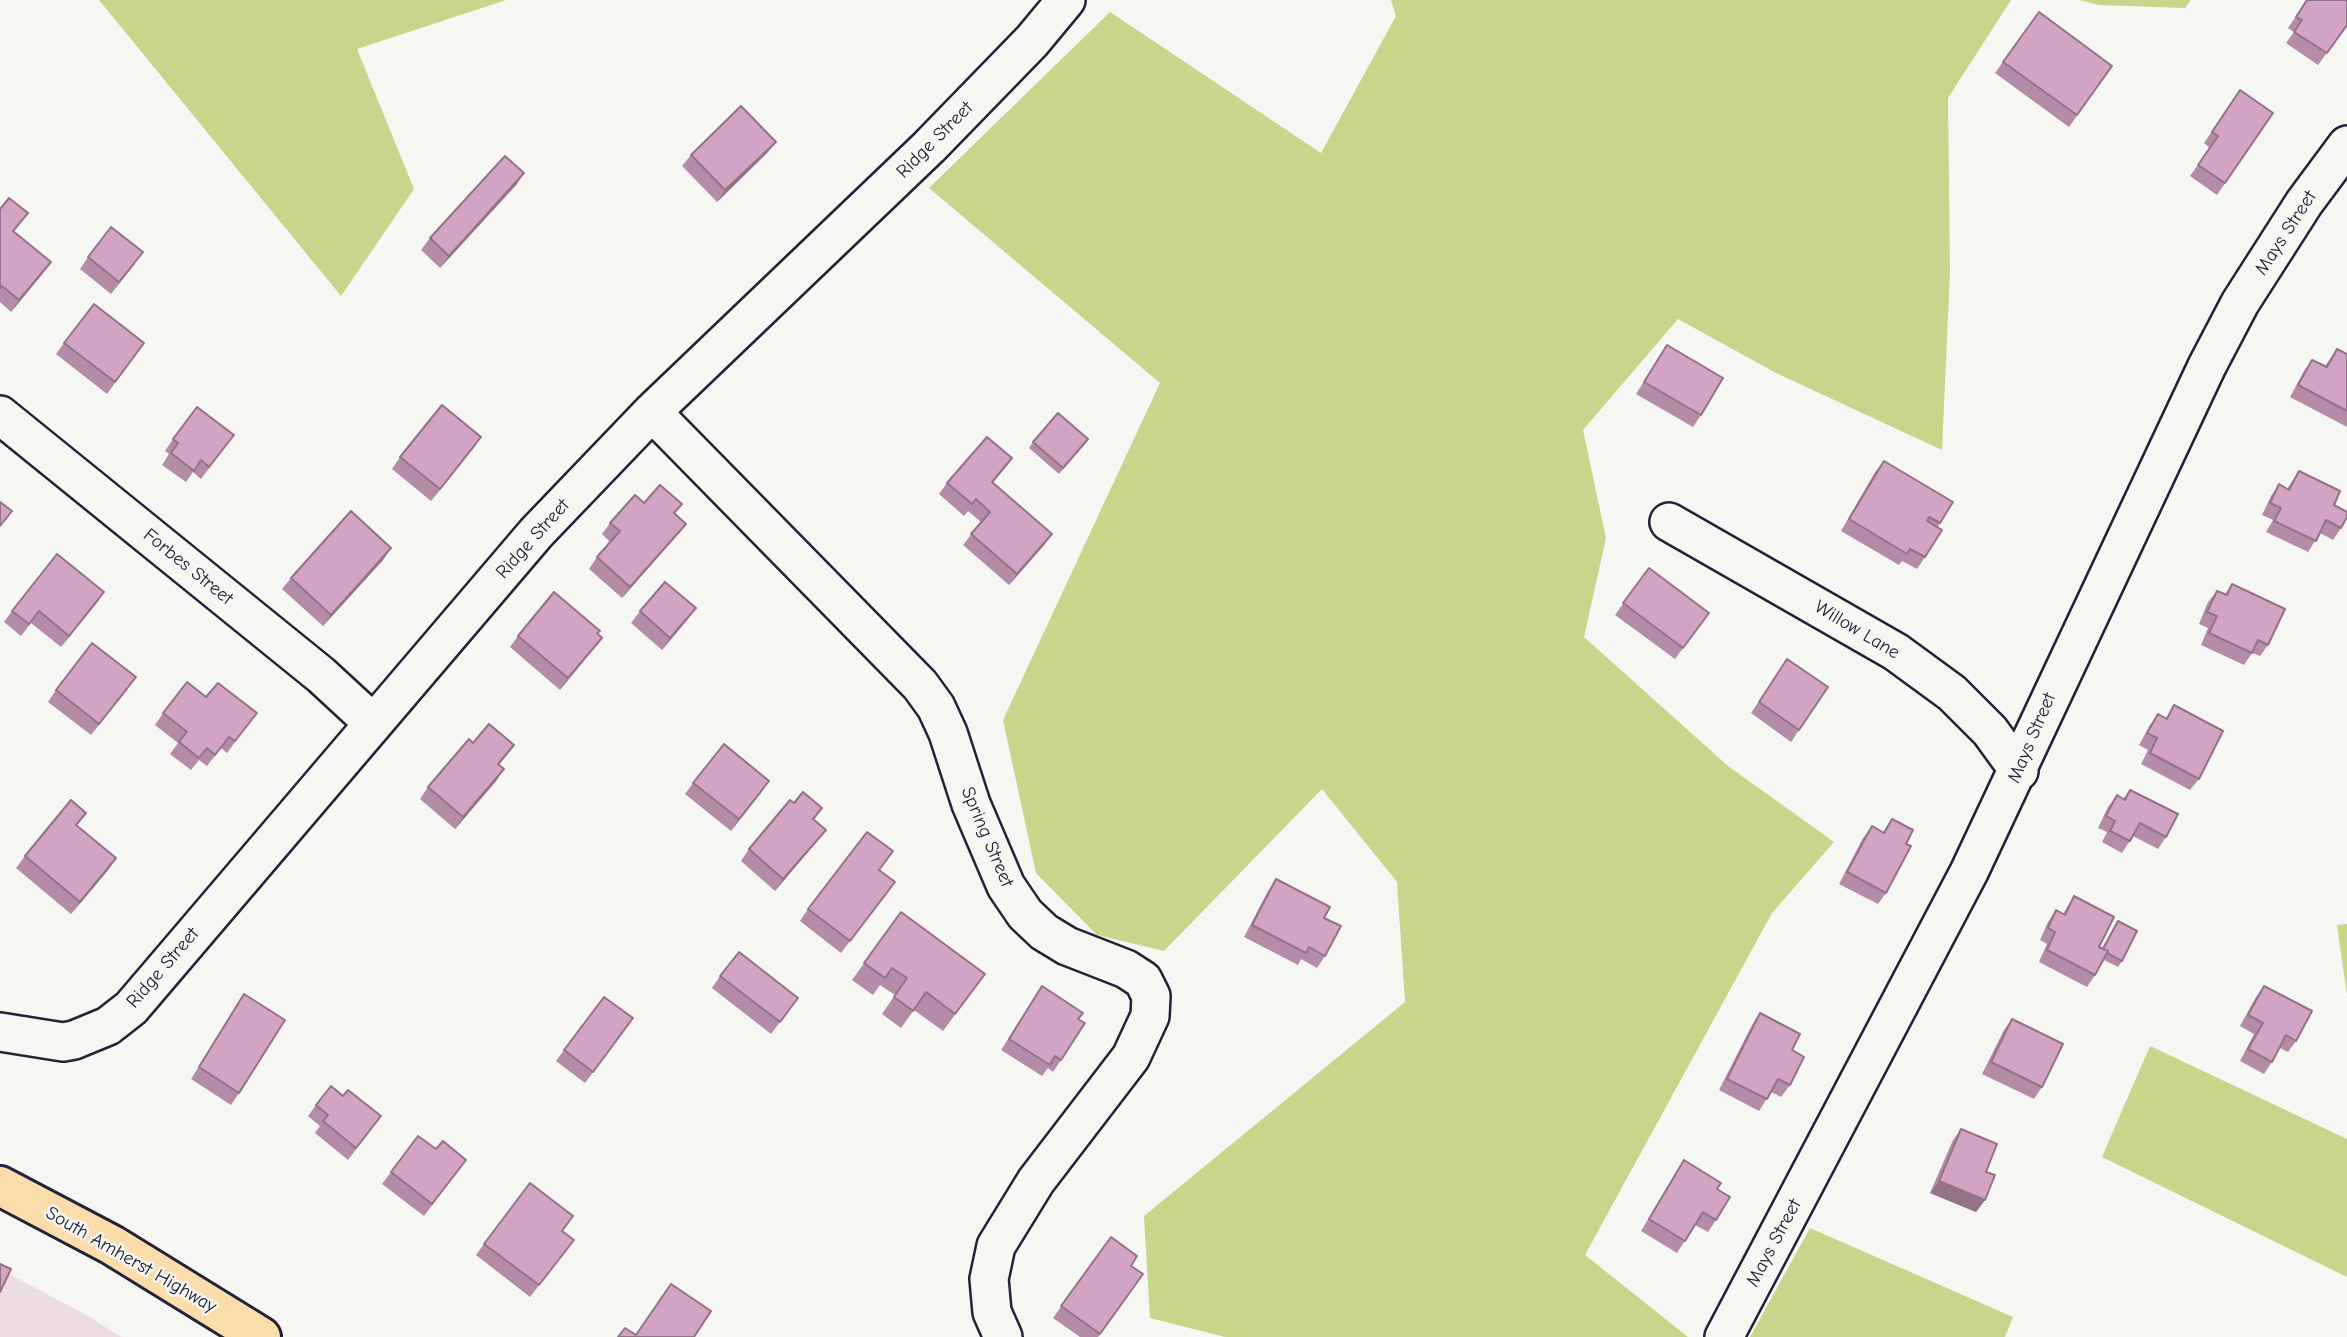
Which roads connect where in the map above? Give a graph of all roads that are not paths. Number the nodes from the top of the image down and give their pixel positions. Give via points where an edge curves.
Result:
1 (1066, 0) edge
2 (2347, 145) edge
3 (652, 412) junction
4 (0, 415) edge
5 (1670, 522) dead end
6 (373, 723) junction
7 (2019, 771) junction
8 (0, 1032) edge
9 (0, 1186) edge
10 (261, 1337) edge
11 (1003, 1337) edge
12 (1724, 1337) edge

1 - 3 street, Ridge Street via 929,148
2 - 7 street, Mays Street via 2269,259 2207,366 2062,667
3 - 6 street, Ridge Street via 536,533
3 - 11 street, Spring Street via 920,685 948,733 971,804 1006,886 1024,914 1067,946 1126,969 1143,980 1151,996 1150,1016 1131,1056 1036,1181 996,1246 989,1279 992,1312
4 - 6 street, Forbes Street via 321,675
5 - 7 street, Willow Lane via 1896,652 1962,703
6 - 8 street, Ridge Street via 131,1008 108,1026 63,1042
7 - 12 street, Mays Street
9 - 10 main road, South Amherst Highway via 112,1245

